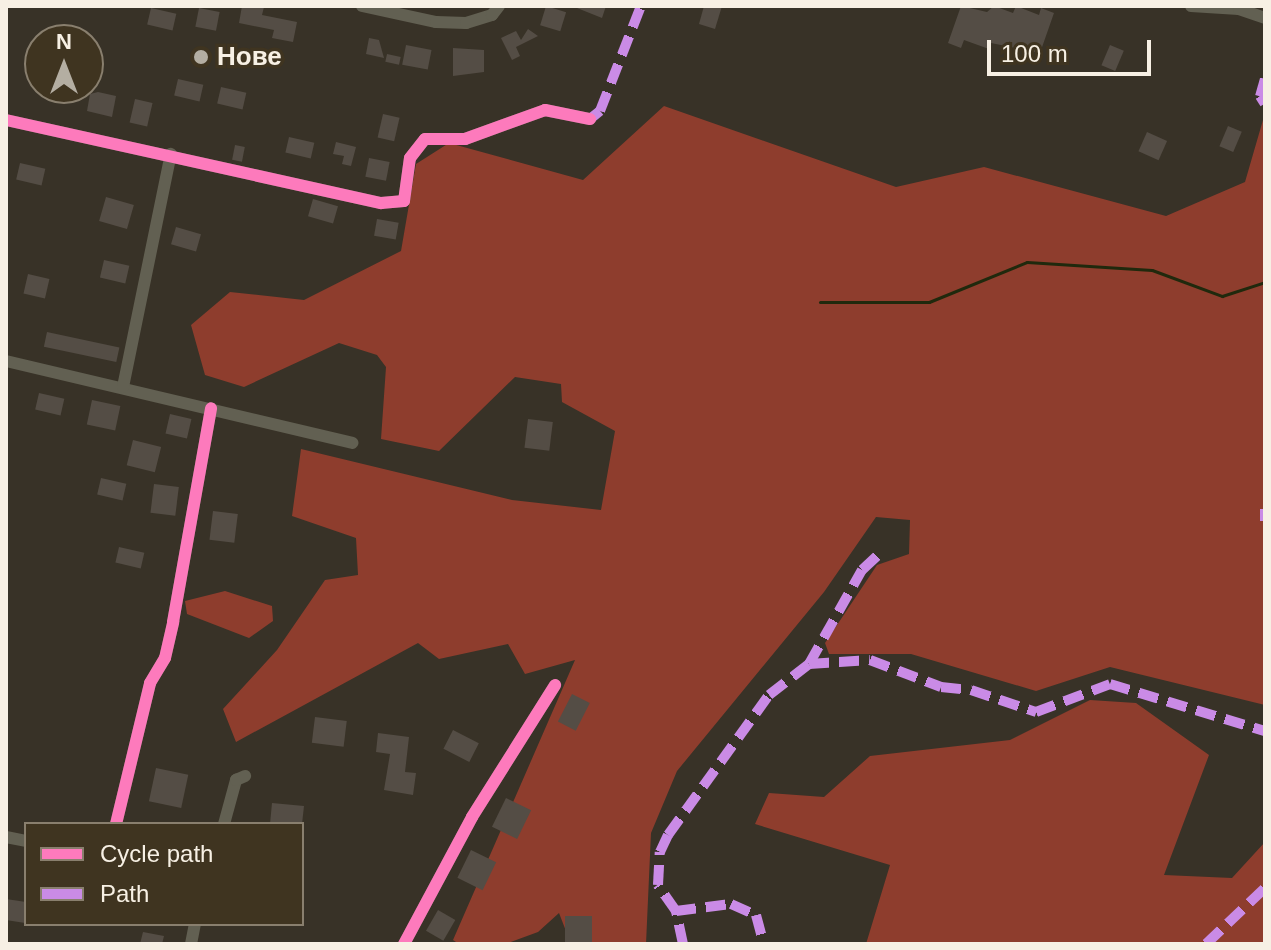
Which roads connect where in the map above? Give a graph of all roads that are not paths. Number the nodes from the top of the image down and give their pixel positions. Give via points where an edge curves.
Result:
1 (362, 6) edge
2 (499, 6) edge
3 (1191, 6) edge
4 (1265, 18) edge
5 (590, 119) dead end
6 (6, 120) edge
7 (171, 154) junction
8 (6, 361) edge
9 (123, 387) junction
10 (211, 408) junction
11 (352, 443) dead end
12 (555, 685) dead end
13 (245, 776) dead end
14 (116, 822) edge
15 (225, 822) edge
16 (404, 944) edge

1 - 2 street via 466,23 492,15
3 - 4 street via 1239,9
5 - 7 street via 545,110 465,139 425,139 410,158 404,201 381,203
6 - 7 street
7 - 9 street
8 - 9 street
9 - 10 street
10 - 11 street
10 - 14 street via 165,658 150,683
12 - 16 street via 472,817
13 - 15 street via 236,780

